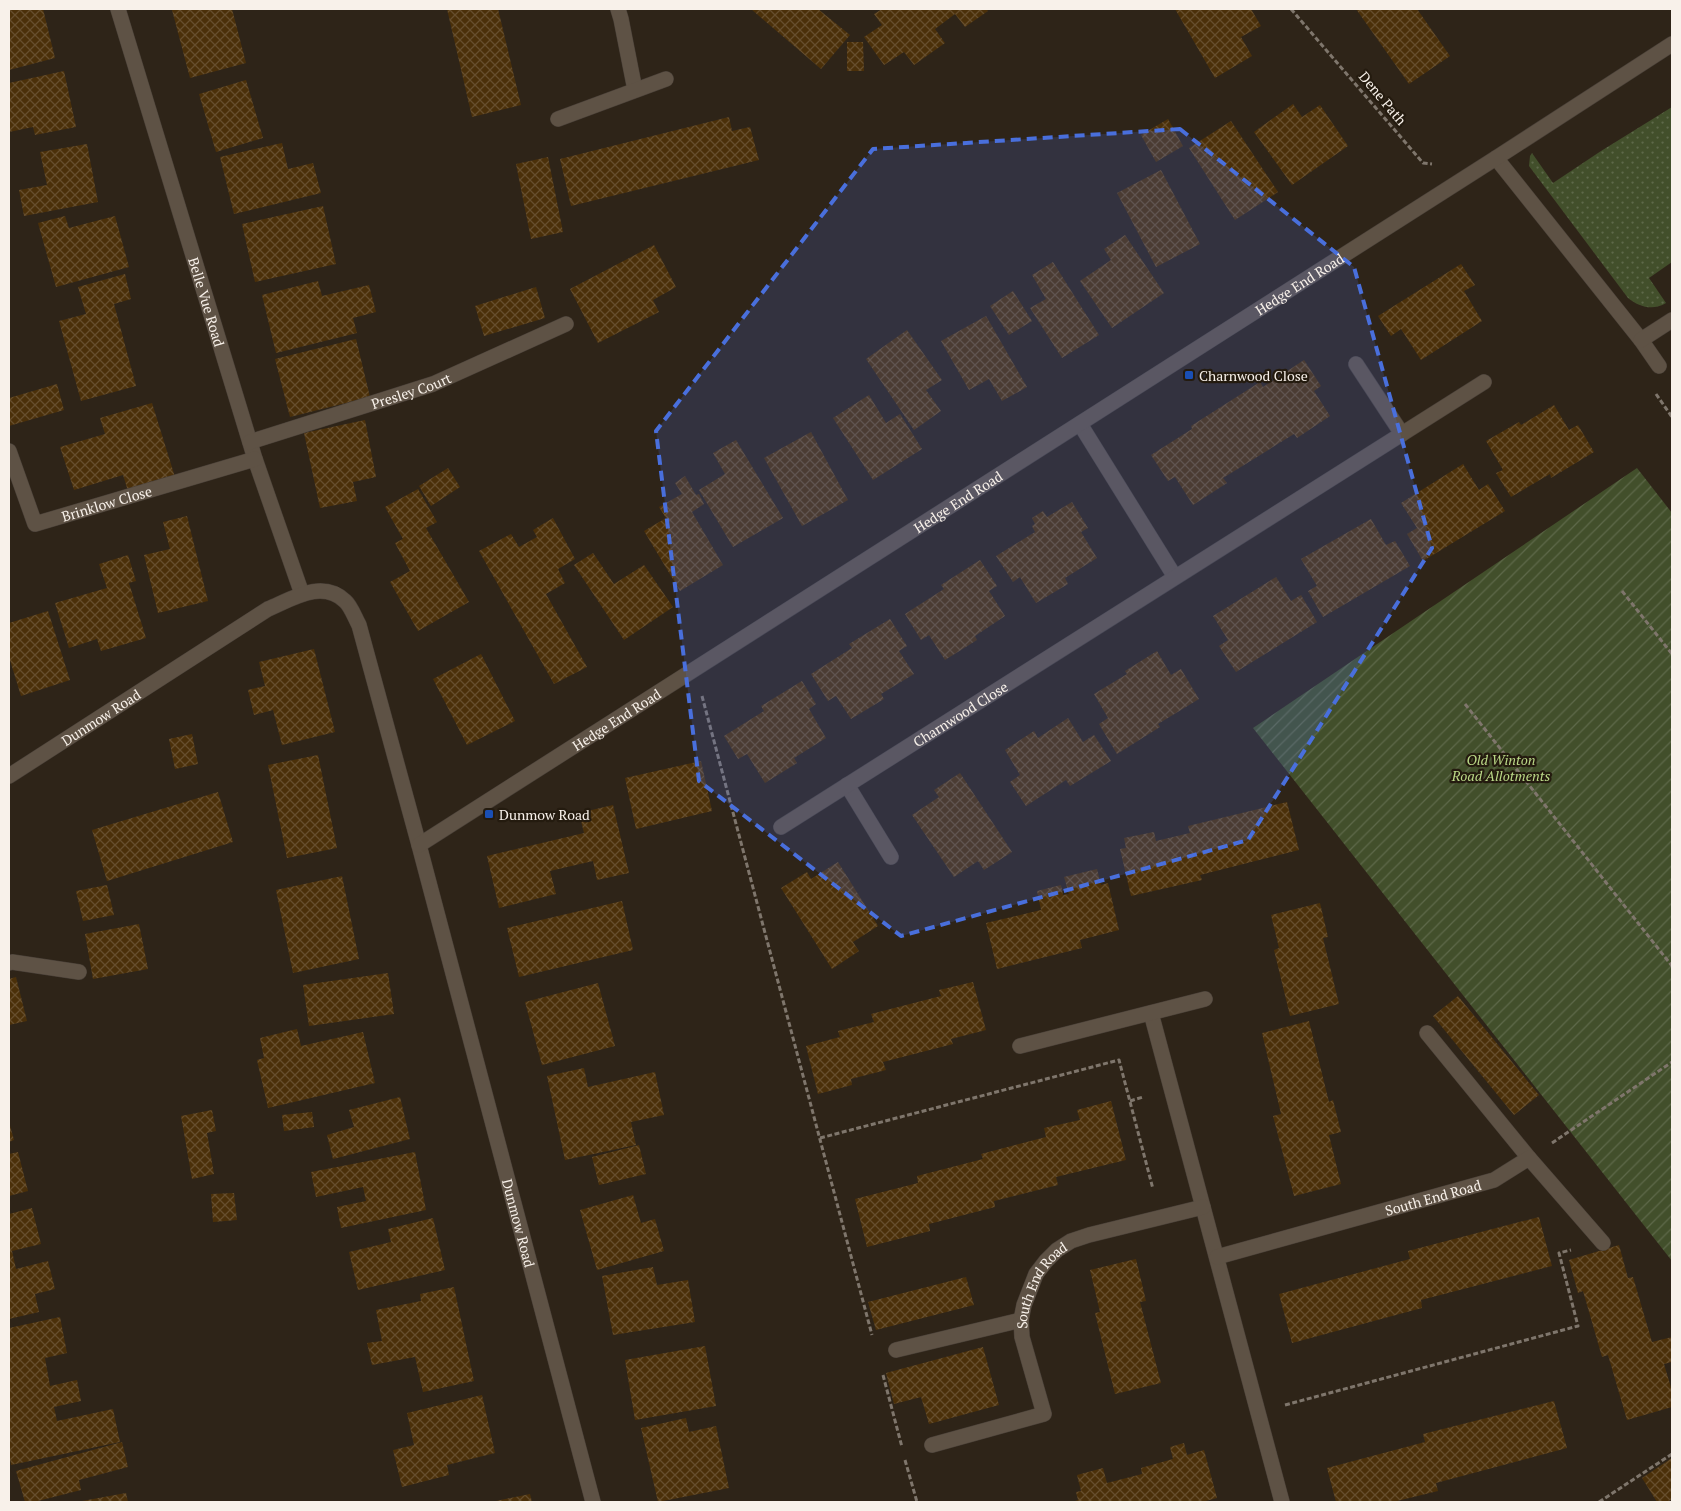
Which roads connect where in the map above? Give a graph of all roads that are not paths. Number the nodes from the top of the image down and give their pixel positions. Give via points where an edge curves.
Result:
1 (118, 9) edge
2 (618, 9) edge
3 (1672, 44) edge
4 (666, 79) dead end
5 (635, 90) junction
6 (558, 120) dead end
7 (1496, 158) junction
8 (1672, 320) edge
9 (566, 324) dead end
10 (1641, 340) junction
11 (1356, 364) dead end
12 (1659, 366) dead end
13 (1484, 382) dead end
14 (1080, 424) junction
15 (1402, 434) junction
16 (250, 442) junction
17 (9, 451) edge
18 (255, 459) junction
19 (1176, 577) junction
20 (302, 594) junction
21 (9, 776) edge
22 (847, 785) junction
23 (781, 826) dead end
24 (419, 845) junction
25 (891, 857) dead end
26 (9, 963) edge
27 (79, 972) dead end
28 (1205, 999) dead end
29 (1151, 1013) junction
30 (1427, 1033) dead end
31 (1020, 1046) dead end
32 (1529, 1158) junction
33 (1203, 1207) junction
34 (1603, 1243) road end
35 (1217, 1257) junction
36 (1021, 1320) junction
37 (896, 1350) dead end
38 (932, 1445) dead end
39 (593, 1502) edge
40 (1282, 1502) edge

1 - 16 street, Belle Vue Road
2 - 5 street
3 - 7 street, Hedge End Road
4 - 5 street
5 - 6 street
7 - 10 street
7 - 14 street, Hedge End Road
8 - 10 street
9 - 16 street, Presley Court via 433,384
10 - 12 street
11 - 15 street
13 - 15 street, Charnwood Close
14 - 19 street
14 - 24 street, Hedge End Road
15 - 19 street, Charnwood Close
16 - 18 street, Belle Vue Road
17 - 18 street, Brinklow Close via 35,524
18 - 20 street, Belle Vue Road
19 - 22 street, Charnwood Close
20 - 21 street, Dunmow Road via 268,609
20 - 24 street, Dunmow Road via 318,590 335,594 346,601 359,625
22 - 23 street, Charnwood Close
22 - 25 street
24 - 39 street, Dunmow Road
26 - 27 street
28 - 29 street
29 - 31 street
29 - 33 street
30 - 32 street
32 - 34 street
32 - 35 street, South End Road via 1494,1180
33 - 35 street
33 - 36 street, South End Road via 1071,1241 1057,1250 1036,1274
35 - 40 street
36 - 37 street
36 - 38 street, South End Road via 1022,1337 1044,1414

